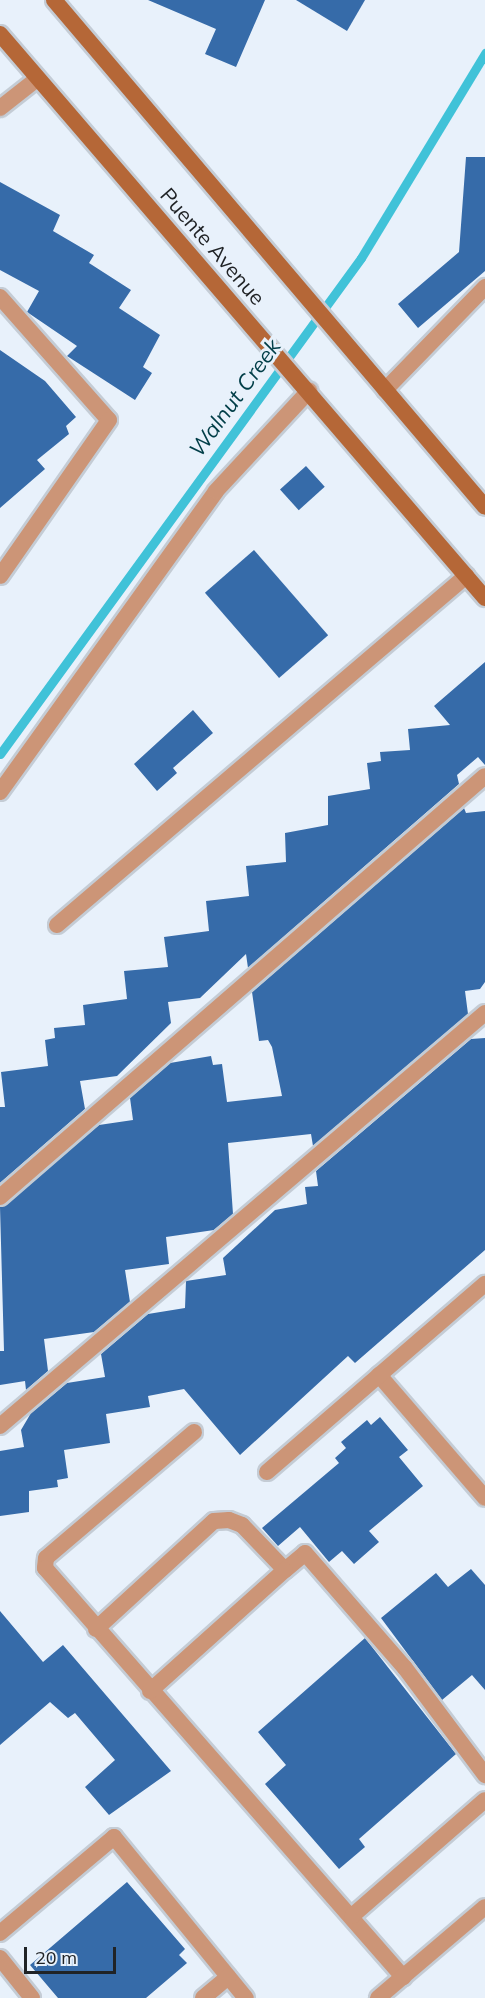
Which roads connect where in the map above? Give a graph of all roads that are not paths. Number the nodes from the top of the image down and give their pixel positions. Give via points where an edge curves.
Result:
1 (54, 0) edge
2 (0, 34) edge
3 (37, 79) junction
4 (0, 108) edge
5 (485, 287) edge
6 (0, 297) edge
7 (385, 390) junction
8 (309, 391) junction
9 (485, 507) edge
10 (0, 576) edge
11 (466, 576) junction
12 (485, 598) edge
13 (485, 776) edge
14 (0, 792) edge
15 (57, 925) dead end
16 (485, 1013) edge
17 (0, 1197) edge
18 (485, 1284) edge
19 (379, 1375) junction
20 (0, 1426) edge
21 (194, 1432) dead end
22 (267, 1472) dead end
23 (485, 1498) edge
24 (285, 1570) junction
25 (96, 1629) junction
26 (150, 1691) junction
27 (485, 1775) edge
28 (485, 1800) edge
29 (485, 1907) edge
30 (352, 1916) junction
31 (0, 1933) edge
32 (0, 1958) edge
33 (228, 1977) junction
34 (403, 1977) junction
35 (32, 1998) edge
36 (203, 1998) edge
37 (246, 1998) edge
38 (378, 1998) edge

1 - 7 main road, Puente Avenue via 271,261
2 - 3 main road, Puente Avenue
3 - 4 street
3 - 8 main road, Puente Avenue
5 - 7 street
6 - 10 street via 108,420
7 - 9 main road, Puente Avenue
8 - 11 main road, Puente Avenue
8 - 14 street via 216,491
11 - 12 main road, Puente Avenue
11 - 15 street
13 - 17 street
16 - 20 street
18 - 19 street
19 - 22 street
19 - 23 street
21 - 25 street via 46,1558 47,1573
24 - 25 street via 242,1525 214,1521
24 - 26 street
24 - 27 street via 305,1553 405,1668
25 - 26 street
26 - 30 street
28 - 30 street
29 - 34 street
30 - 34 street
31 - 33 street via 114,1837
32 - 35 street
33 - 36 street
33 - 37 street
34 - 38 street

